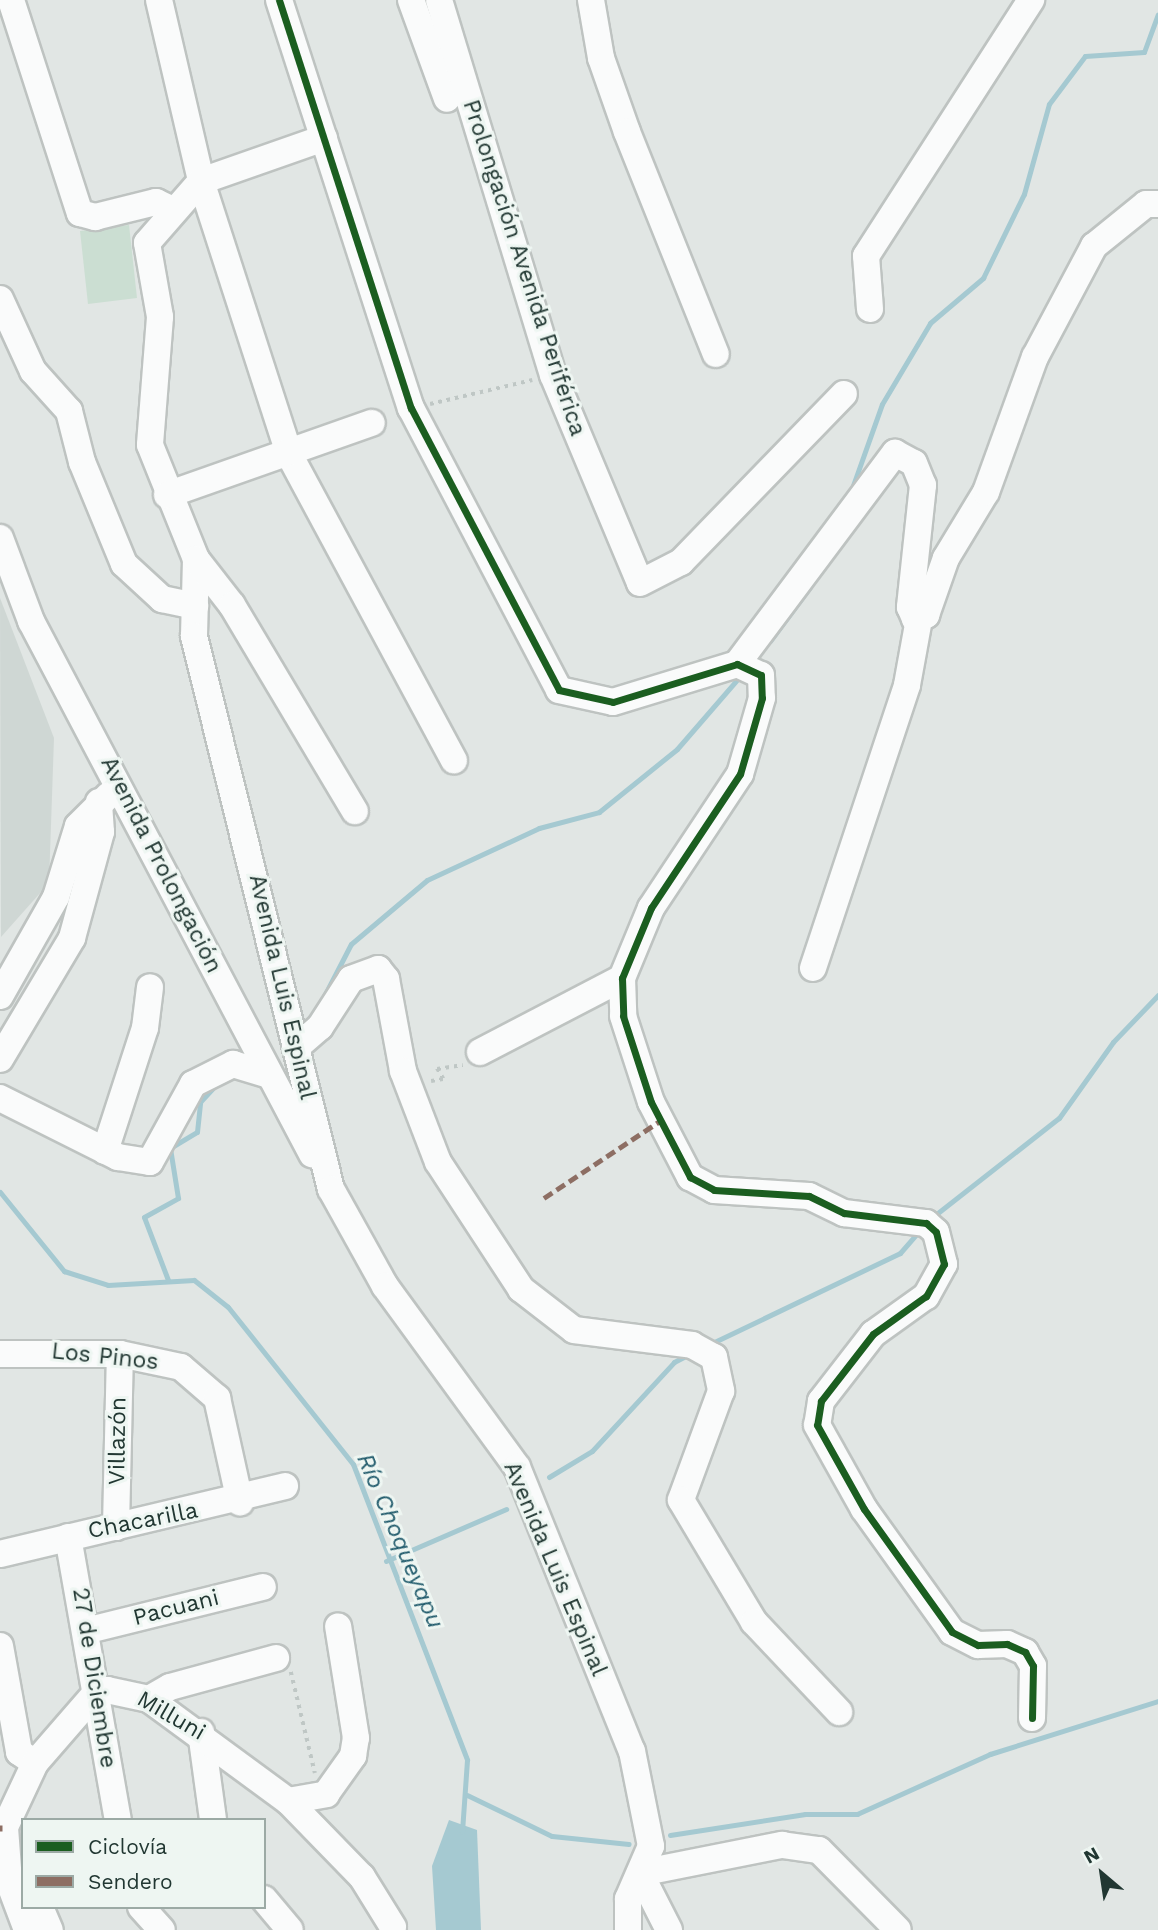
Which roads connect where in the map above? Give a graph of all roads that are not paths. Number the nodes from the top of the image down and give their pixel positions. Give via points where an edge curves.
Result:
1 (11, 0) edge
2 (159, 0) edge
3 (279, 0) edge
4 (411, 0) edge
5 (439, 0) edge
6 (591, 0) edge
7 (1031, 0) edge
8 (447, 99) dead end
9 (324, 138) junction
10 (201, 181) junction
11 (1158, 204) edge
12 (172, 209) junction
13 (0, 299) edge
14 (870, 309) dead end
15 (716, 354) dead end
16 (844, 394) dead end
17 (372, 423) dead end
18 (289, 454) junction
19 (167, 495) junction
20 (0, 538) edge
21 (196, 559) junction
22 (195, 606) junction
23 (919, 619) junction
24 (737, 664) junction
25 (454, 760) dead end
26 (123, 785) junction
27 (99, 802) junction
28 (355, 811) dead end
29 (813, 968) dead end
30 (622, 978) junction
31 (150, 987) dead end
32 (0, 996) edge
33 (298, 1046) junction
34 (480, 1052) road end
35 (0, 1059) edge
36 (269, 1075) junction
37 (0, 1098) edge
38 (105, 1151) junction
39 (331, 1189) junction
40 (0, 1354) edge
41 (120, 1354) junction
42 (285, 1486) dead end
43 (240, 1502) junction
44 (116, 1527) junction
45 (68, 1536) junction
46 (0, 1555) edge
47 (263, 1587) dead end
48 (338, 1626) dead end
49 (89, 1629) junction
50 (0, 1646) edge
51 (276, 1658) road end
52 (95, 1694) junction
53 (149, 1699) junction
54 (839, 1712) dead end
55 (1032, 1718) dead end
56 (201, 1732) junction
57 (35, 1763) junction
58 (288, 1801) junction
59 (118, 1818) edge
60 (212, 1818) edge
61 (2, 1823) edge
62 (21, 1864) edge
63 (640, 1873) junction
64 (266, 1901) edge
65 (41, 1909) edge
66 (143, 1909) edge
67 (886, 1925) edge
68 (393, 1927) dead end
69 (27, 1930) edge
70 (50, 1930) edge
71 (162, 1930) edge
72 (290, 1930) edge
73 (628, 1930) edge
74 (669, 1930) edge

1 - 12 street via 80,213 95,217 156,202
2 - 10 street
3 - 9 street
4 - 8 street
5 - 16 street, Prolongación Avenida Periférica via 553,375 640,583 681,562
6 - 15 street via 618,108
7 - 14 street via 866,256
9 - 10 street
9 - 24 street via 411,408 559,690 589,699 636,699
10 - 12 street, Avenida Luis Espinal
10 - 18 street
11 - 23 street via 1130,215 1094,246 1035,357 986,492
12 - 19 street, Avenida Luis Espinal via 151,234 146,254 160,317 150,445
13 - 22 street via 33,370 69,411 82,462 124,564 162,599
17 - 18 street
18 - 19 street
18 - 25 street
19 - 21 street, Avenida Luis Espinal
20 - 26 street, Avenida Prolongación via 32,621
21 - 22 street, Avenida Luis Espinal
21 - 28 street via 232,605
22 - 33 street, Avenida Luis Espinal via 194,636
23 - 24 street via 910,607 910,575 923,485 914,463 895,453
23 - 29 street via 907,685
24 - 30 street via 754,669 764,687 740,774 651,908
26 - 27 street
26 - 36 street, Avenida Prolongación
27 - 32 street via 78,827 56,897
27 - 35 street via 101,832 72,938
30 - 34 street
30 - 55 street via 623,1016 635,1061 691,1177 727,1193 809,1196 844,1213 926,1223 944,1245 944,1264 926,1296 873,1334 821,1401 817,1425 864,1509 953,1632 978,1645 1007,1644 1025,1652 1033,1666
31 - 38 street via 145,1028
33 - 39 street, Avenida Luis Espinal
33 - 54 street via 320,1027 351,979 378,969 386,979 403,1071 438,1162 521,1289 574,1330 692,1345 714,1357 721,1391 681,1500 754,1622
36 - 38 street via 233,1065 193,1084 150,1162
36 - 39 street, Avenida Prolongación
37 - 38 street
39 - 63 street, Avenida Luis Espinal via 385,1286 517,1467 645,1794 651,1846
40 - 41 street, Los Pinos
41 - 43 street, Los Pinos via 156,1359 202,1380 228,1425
41 - 44 street, Villazón
42 - 43 street, Chacarilla
43 - 44 street, Chacarilla
44 - 45 street, Chacarilla
45 - 46 street, Chacarilla
45 - 49 street, 27 de Diciembre
47 - 49 street, Pacuani
48 - 58 street via 356,1738 343,1776 319,1795
49 - 52 street, 27 de Diciembre
50 - 57 street via 19,1752
51 - 53 street via 170,1687
52 - 53 street, Milluni via 125,1690
52 - 57 street
52 - 59 street, 27 de Diciembre
53 - 56 street, Milluni
56 - 58 street, Milluni
56 - 60 street
57 - 61 street
58 - 68 street, Milluni via 362,1877
61 - 62 street
61 - 69 street via 9,1882
63 - 67 street via 722,1853 809,1848
63 - 73 street, Avenida Luis Espinal via 628,1899
63 - 74 street
64 - 72 street
65 - 70 street
66 - 71 street

